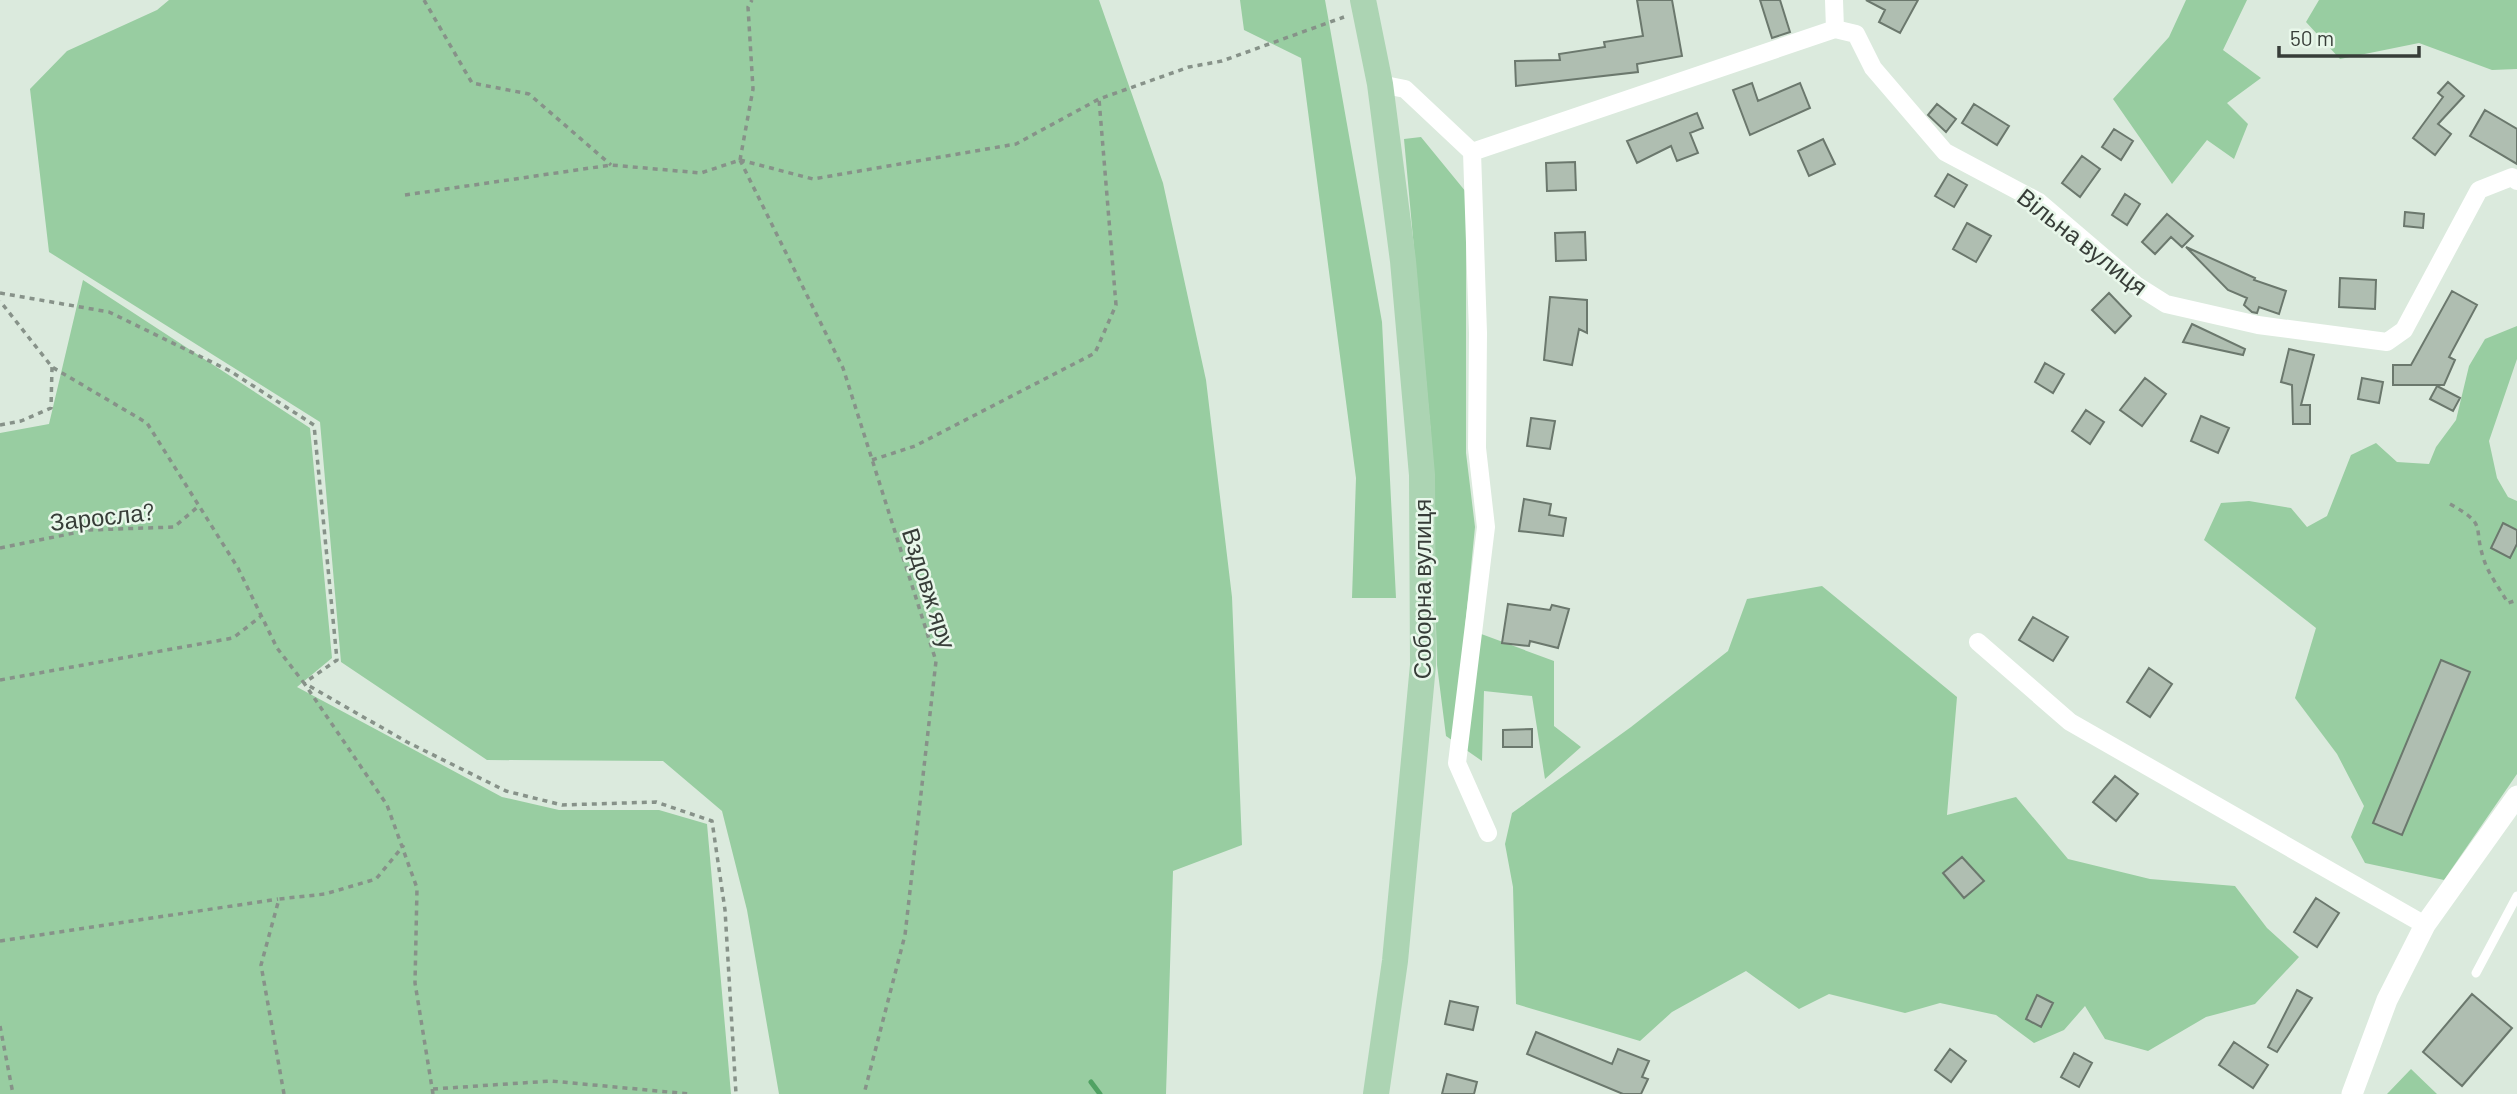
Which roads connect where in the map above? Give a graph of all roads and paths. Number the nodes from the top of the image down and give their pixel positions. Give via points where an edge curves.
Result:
1 (424, 0) edge
2 (752, 0) edge
3 (1834, 0) edge
4 (1364, 5) edge
5 (1835, 29) junction
6 (1380, 83) junction
7 (1099, 99) junction
8 (1472, 152) junction
9 (740, 160) junction
10 (611, 165) junction
11 (2517, 181) edge
12 (405, 195) dead end
13 (0, 293) edge
14 (0, 301) edge
15 (52, 367) junction
16 (0, 425) edge
17 (872, 460) junction
18 (200, 505) junction
19 (2450, 505) dead end
20 (0, 548) edge
21 (2517, 600) edge
22 (261, 617) junction
23 (1978, 642) dead end
24 (0, 680) edge
25 (304, 683) junction
26 (2517, 796) edge
27 (1488, 833) dead end
28 (404, 845) junction
29 (2517, 895) edge
30 (279, 899) junction
31 (2425, 925) junction
32 (0, 941) edge
33 (2476, 973) dead end
34 (0, 1026) edge
35 (433, 1092) edge
36 (13, 1094) edge
37 (284, 1094) edge
38 (691, 1094) edge
39 (736, 1094) edge
40 (864, 1094) edge
41 (1376, 1094) edge
42 (2352, 1094) edge

1 - 10 path via 472,83 529,94
2 - 9 path via 748,7 753,89
3 - 5 street
4 - 6 main road, Соборна вулиця
4 - 7 path via 1222,61 1189,67
5 - 8 street
5 - 11 street, Вільна вулиця via 1856,34 1873,68 1945,152 2039,202 2136,285 2166,304 2258,325 2387,342 2404,330 2479,190 2512,177
6 - 8 street via 1405,89
6 - 41 main road, Соборна вулиця via 1403,261 1422,475 1423,665 1395,961
7 - 9 path via 1016,144 813,179
7 - 17 path via 1116,305 1095,353 915,446
8 - 27 street, Соборна вулиця via 1477,448 1486,527 1457,763
9 - 10 path via 701,173
9 - 17 path, Вздовж яру via 844,368
10 - 12 path
13 - 25 path via 109,312 230,371 314,425 337,660
14 - 15 path
15 - 16 path via 51,408
15 - 18 path via 147,423
17 - 40 path, Вздовж яру via 936,661 905,935
18 - 20 path, Заросла? via 174,527 89,530
18 - 22 path
19 - 21 path via 2473,517 2479,527 2484,563 2508,603
22 - 24 path via 233,638
22 - 25 path via 277,648
23 - 31 street via 2070,722
25 - 28 path via 387,805
25 - 39 path via 506,791 562,805 656,802 712,821 725,910
26 - 31 street
28 - 30 path via 376,879 326,894
28 - 35 path via 417,888 415,983
29 - 33 lane
30 - 32 path
30 - 37 path via 261,965
31 - 42 street via 2387,1000
34 - 36 path
35 - 38 path via 551,1082

